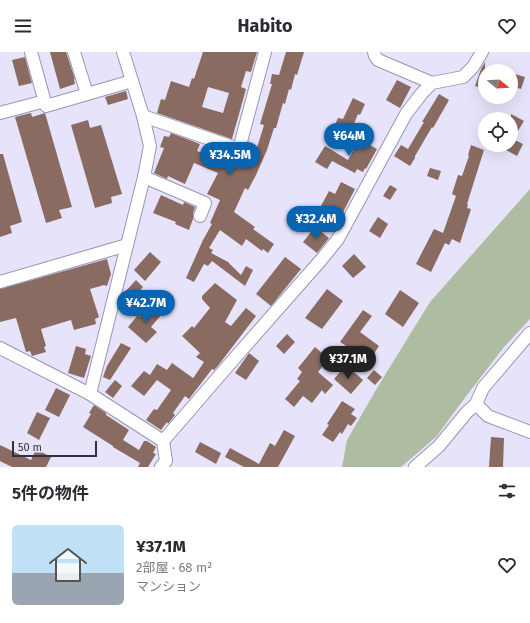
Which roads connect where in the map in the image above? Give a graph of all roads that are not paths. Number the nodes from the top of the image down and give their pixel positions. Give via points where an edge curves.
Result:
1 (31, 52) edge
2 (74, 52) edge
3 (123, 52) edge
4 (264, 52) edge
5 (374, 52) edge
6 (482, 52) edge
7 (132, 81) junction
8 (432, 83) junction
9 (87, 94) junction
10 (45, 100) junction
11 (0, 113) edge
12 (143, 116) junction
13 (144, 177) junction
14 (200, 216) dead end
15 (127, 246) junction
16 (0, 282) edge
17 (530, 333) edge
18 (0, 348) edge
19 (90, 394) junction
20 (476, 404) junction
21 (530, 432) edge
22 (162, 441) junction
23 (167, 465) edge
24 (415, 467) edge

1 - 10 street
2 - 9 street
3 - 7 street
4 - 12 street via 239,149
5 - 8 street via 378,60
6 - 8 street via 463,77
7 - 9 street
7 - 12 street
8 - 22 street via 406,114 338,239
9 - 10 street via 46,106
10 - 11 street
12 - 13 street via 150,146
13 - 14 street via 205,203
13 - 15 street
15 - 16 street
15 - 19 street
17 - 20 street via 483,388
18 - 19 street
19 - 22 street
20 - 21 street via 488,416
20 - 24 street via 439,446
22 - 23 street

